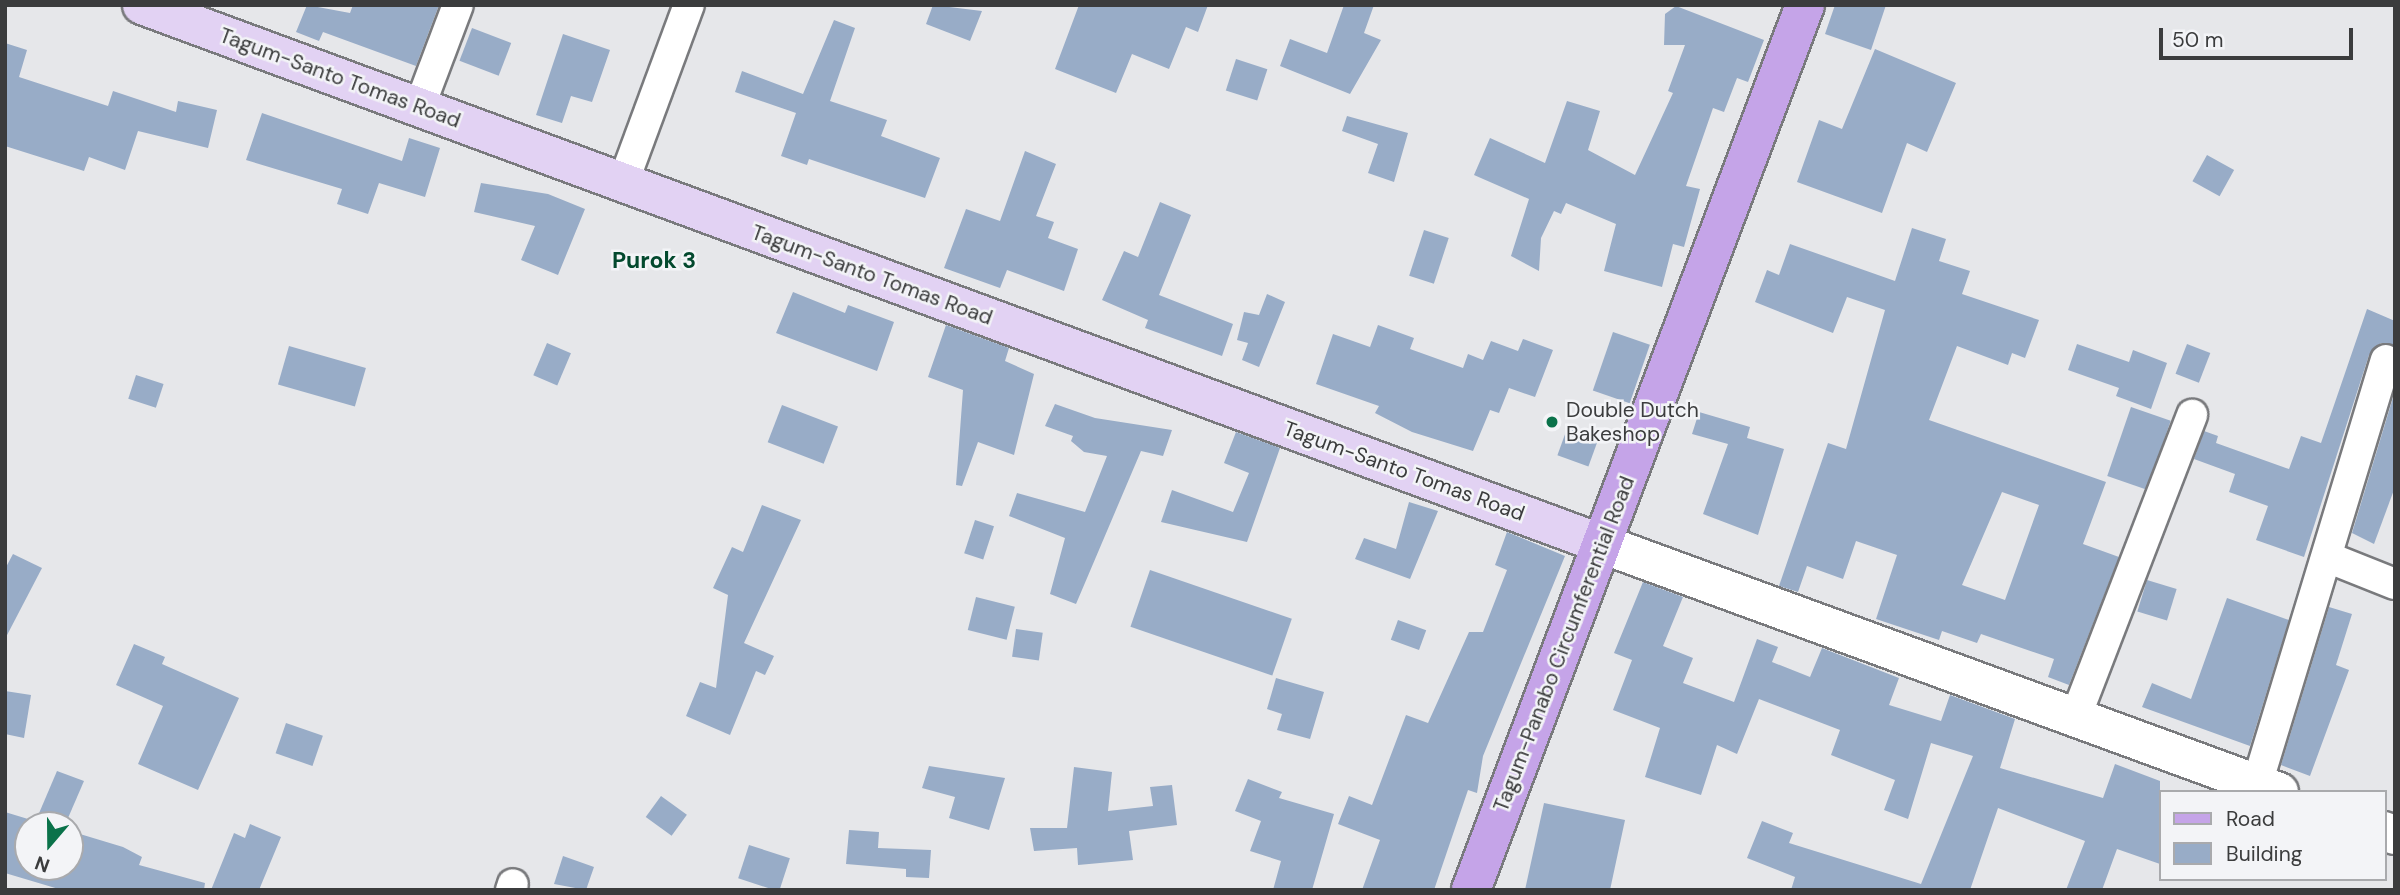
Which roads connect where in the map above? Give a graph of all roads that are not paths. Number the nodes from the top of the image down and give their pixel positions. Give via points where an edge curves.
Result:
1 (142, 5) edge
2 (458, 5) edge
3 (689, 5) edge
4 (1805, 5) edge
5 (419, 108) junction
6 (623, 183) junction
7 (2386, 360) dead end
8 (2192, 415) dead end
9 (1602, 544) junction
10 (2327, 557) junction
11 (2395, 584) edge
12 (2077, 716) junction
13 (2268, 788) edge
14 (1471, 890) edge

1 - 5 main road, Tagum-Santo Tomas Road
2 - 5 street
3 - 6 street
4 - 9 main road, Tagum-Panabo Circumferential Road
5 - 6 main road, Tagum-Santo Tomas Road
6 - 9 main road, Tagum-Santo Tomas Road
7 - 10 street
8 - 12 street
9 - 12 street
9 - 14 main road, Tagum-Panabo Circumferential Road
10 - 11 street
10 - 13 street
12 - 13 street

